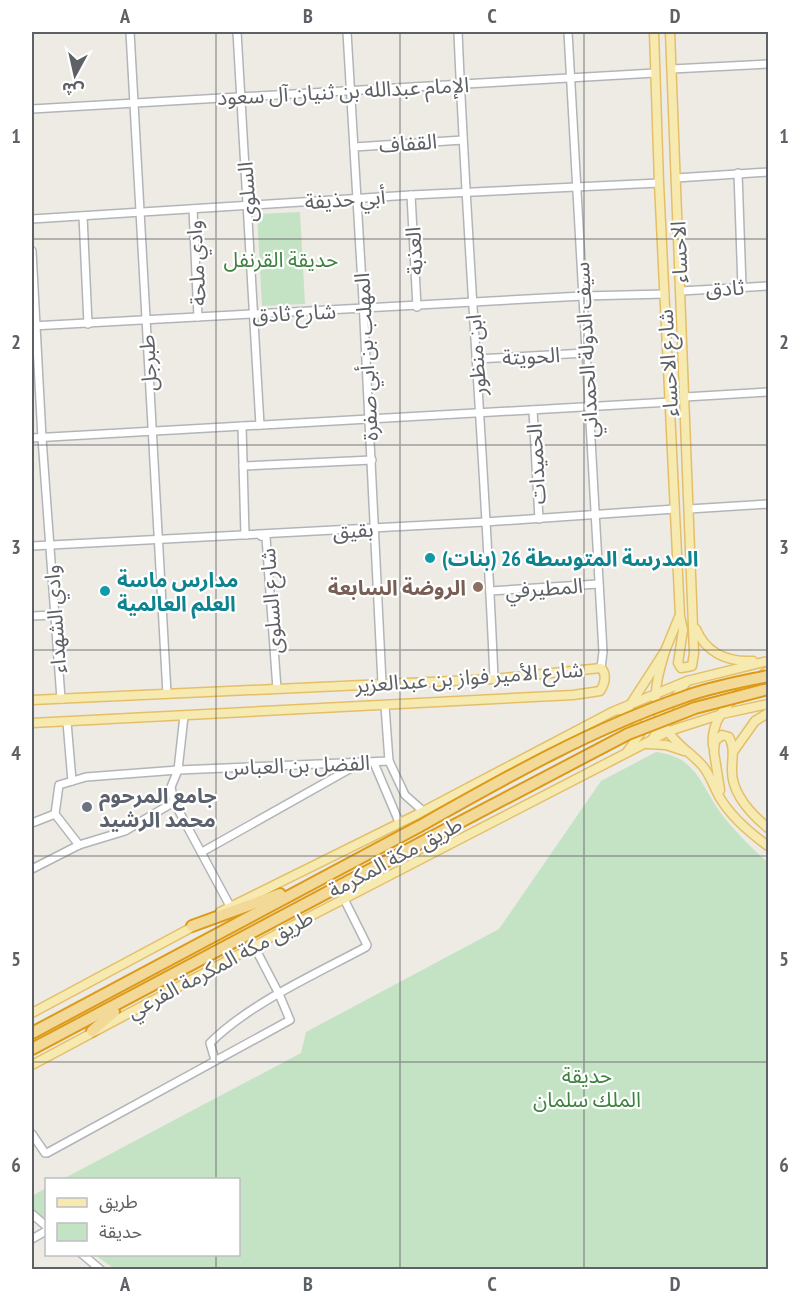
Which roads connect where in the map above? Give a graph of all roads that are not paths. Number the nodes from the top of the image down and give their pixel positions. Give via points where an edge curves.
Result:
1 (129, 32) edge
2 (237, 32) edge
3 (347, 32) edge
4 (458, 32) edge
5 (568, 32) edge
6 (654, 32) edge
7 (670, 32) edge
8 (768, 64) edge
9 (672, 69) junction
10 (655, 73) junction
11 (571, 77) junction
12 (460, 84) junction
13 (351, 90) junction
14 (241, 97) junction
15 (133, 104) junction
16 (32, 109) edge
17 (463, 140) junction
18 (354, 147) junction
19 (768, 172) edge
20 (738, 173) junction
21 (676, 178) junction
22 (659, 183) junction
23 (576, 186) junction
24 (466, 192) junction
25 (411, 195) junction
26 (358, 198) junction
27 (248, 206) junction
28 (193, 209) junction
29 (140, 213) junction
30 (83, 216) junction
31 (32, 219) edge
32 (32, 251) edge
33 (768, 286) edge
34 (742, 287) junction
35 (681, 291) junction
36 (665, 294) junction
37 (583, 296) junction
38 (472, 303) junction
39 (417, 307) junction
40 (364, 309) junction
41 (254, 315) junction
42 (198, 317) junction
43 (145, 321) junction
44 (88, 324) junction
45 (33, 326) edge
46 (586, 353) junction
47 (476, 359) junction
48 (768, 392) edge
49 (685, 397) junction
50 (670, 402) junction
51 (589, 406) junction
52 (532, 410) junction
53 (479, 412) junction
54 (369, 418) junction
55 (260, 425) junction
56 (242, 426) junction
57 (152, 431) junction
58 (32, 438) edge
59 (42, 438) junction
60 (372, 459) junction
61 (243, 466) junction
62 (768, 504) edge
63 (675, 509) junction
64 (689, 509) junction
65 (594, 514) junction
66 (539, 519) junction
67 (486, 522) junction
68 (376, 528) junction
69 (245, 535) junction
70 (158, 539) junction
71 (32, 546) edge
72 (49, 546) junction
73 (598, 584) junction
74 (490, 591) junction
75 (54, 615) junction
76 (32, 616) edge
77 (680, 616) junction
78 (693, 623) junction
79 (665, 651) junction
80 (768, 661) edge
81 (692, 666) junction
82 (601, 668) junction
83 (768, 670) edge
84 (768, 676) edge
85 (494, 679) junction
86 (687, 681) junction
87 (382, 683) junction
88 (277, 689) junction
89 (768, 689) edge
90 (655, 693) junction
91 (167, 694) junction
92 (61, 699) junction
93 (32, 700) edge
94 (631, 704) junction
95 (768, 704) edge
96 (385, 706) junction
97 (617, 710) junction
98 (768, 713) edge
99 (722, 714) junction
100 (184, 716) junction
101 (662, 721) junction
102 (67, 722) junction
103 (32, 723) edge
104 (669, 731) junction
105 (648, 742) junction
106 (627, 752) junction
107 (687, 752) junction
108 (714, 752) junction
109 (733, 752) junction
110 (363, 761) junction
111 (389, 761) junction
112 (374, 763) junction
113 (178, 770) junction
114 (72, 781) junction
115 (174, 802) junction
116 (726, 806) junction
117 (423, 811) junction
118 (55, 814) junction
119 (399, 822) junction
120 (32, 823) edge
121 (768, 828) edge
122 (79, 845) junction
123 (768, 846) edge
124 (202, 852) junction
125 (32, 869) edge
126 (336, 871) junction
127 (344, 899) junction
128 (230, 906) junction
129 (192, 927) junction
130 (232, 944) junction
131 (254, 946) junction
132 (279, 994) junction
133 (32, 1012) edge
134 (92, 1031) junction
135 (32, 1033) edge
136 (32, 1049) edge
137 (215, 1060) junction
138 (32, 1065) edge
139 (32, 1134) edge
140 (32, 1214) edge
141 (45, 1225) edge
142 (85, 1256) edge
143 (101, 1269) edge

1 - 15 street, طبرجل
2 - 14 street, السلوى
3 - 13 street, المهلب بن أبي صفرة
4 - 12 street, ابن منظور
5 - 11 street, سيف الدولة الحمداني
6 - 10 main road, شارع الاحساء
7 - 9 main road, الاحساء
8 - 9 street
9 - 21 main road, الاحساء
10 - 11 street, الإمام عبدالله بن ثنيان آل سعود
10 - 22 main road, شارع الاحساء
11 - 12 street, الإمام عبدالله بن ثنيان آل سعود
11 - 23 street, سيف الدولة الحمداني
12 - 13 street, الإمام عبدالله بن ثنيان آل سعود
12 - 17 street, ابن منظور
13 - 14 street, الإمام عبدالله بن ثنيان آل سعود
13 - 18 street, المهلب بن أبي صفرة
14 - 15 street, الإمام عبدالله بن ثنيان آل سعود
14 - 27 street, السلوى
15 - 16 street, الإمام عبدالله بن ثنيان آل سعود
15 - 29 street, طبرجل
17 - 18 street, القفاف
17 - 24 street, ابن منظور
18 - 26 street, المهلب بن أبي صفرة
19 - 20 street
20 - 21 street
20 - 34 street
21 - 35 main road, الاحساء
22 - 23 street, أبي حذيفة
22 - 36 main road, شارع الاحساء
23 - 24 street, أبي حذيفة
23 - 37 street, سيف الدولة الحمداني
24 - 25 street, أبي حذيفة
24 - 38 street, ابن منظور
25 - 26 street, أبي حذيفة
25 - 39 street, العذبة
26 - 27 street, أبي حذيفة
26 - 40 street, المهلب بن أبي صفرة
27 - 28 street, أبي حذيفة
27 - 41 street, السلوى
28 - 29 street, أبي حذيفة
28 - 42 street, وادي ملحة
29 - 30 street, أبي حذيفة
29 - 43 street, طبرجل
30 - 31 street, أبي حذيفة
30 - 44 street
32 - 45 street, وادي الشهداء
33 - 34 street, ثادق
34 - 35 street, ثادق
35 - 49 main road, الاحساء
36 - 37 street, شارع ثادق
36 - 50 main road, شارع الاحساء
37 - 38 street, شارع ثادق
37 - 46 street, سيف الدولة الحمداني
38 - 39 street, شارع ثادق
38 - 47 street, ابن منظور
39 - 40 street, شارع ثادق
40 - 41 street, شارع ثادق
40 - 54 street, المهلب بن أبي صفرة
41 - 42 street, شارع ثادق
41 - 55 street, السلوى
42 - 43 street, شارع ثادق
43 - 44 street, شارع ثادق
43 - 57 street, طبرجل
44 - 45 street, شارع ثادق
45 - 59 street, وادي الشهداء
46 - 47 street, الحويتة
46 - 51 street, سيف الدولة الحمداني
47 - 53 street, ابن منظور
48 - 49 street
49 - 64 main road, الاحساء
50 - 51 street
50 - 63 main road, شارع الاحساء
51 - 52 street
51 - 65 street, سيف الدولة الحمداني
52 - 53 street
52 - 66 street, الحميدات
53 - 54 street
53 - 67 street, ابن منظور
54 - 55 street
54 - 60 street, المهلب بن أبي صفرة
55 - 56 street
56 - 57 street
56 - 61 street, شارع السلوى
57 - 59 street
57 - 70 street, طبرجل
58 - 59 street
59 - 72 street, وادي الشهداء
60 - 61 street
60 - 68 street, المهلب بن أبي صفرة
61 - 69 street, شارع السلوى
62 - 64 street
63 - 65 street, بقيق
63 - 77 main road, شارع الاحساء
64 - 78 main road, الاحساء
65 - 66 street, بقيق
65 - 73 street, سيف الدولة الحمداني
66 - 67 street, بقيق
67 - 68 street, بقيق
67 - 74 street, ابن منظور
68 - 69 street, بقيق
68 - 87 street, المهلب بن أبي صفرة
69 - 70 street, بقيق
69 - 88 street, شارع السلوى via 266,537
70 - 72 street, بقيق
70 - 91 street, طبرجل
71 - 72 street, بقيق
72 - 75 street, وادي الشهداء
73 - 74 street, المطيرفي
73 - 82 street, سيف الدولة الحمداني
74 - 85 street, ابن منظور
75 - 76 street
75 - 92 street, وادي الشهداء
77 - 79 main road
77 - 81 main road, شارع الاحساء via 678,663 681,668
78 - 80 main road via 709,648 726,659
78 - 81 main road, الاحساء
79 - 90 main road
79 - 94 main road
80 - 86 main road
81 - 86 main road
82 - 85 main road, شارع الأمير فواز بن عبدالعزير
82 - 96 main road, شارع الأمير فواز بن عبدالعزير via 605,675 600,691
83 - 99 main road via 735,696
84 - 126 highway, طريق مكة المكرمة, bridge via 684,697 624,721 522,769
85 - 87 main road, شارع الأمير فواز بن عبدالعزير
86 - 90 main road
86 - 101 main road
87 - 88 main road, شارع الأمير فواز بن عبدالعزير
88 - 91 main road, شارع الأمير فواز بن عبدالعزير
89 - 130 highway, طريق مكة المكرمة, bridge via 695,708 628,734
90 - 94 main road
90 - 101 main road
91 - 92 main road, شارع الأمير فواز بن عبدالعزير
92 - 93 main road, شارع الأمير فواز بن عبدالعزير
94 - 97 main road
95 - 99 main road, طريق مكة المكرمة الفرعي
96 - 100 main road, شارع الأمير فواز بن عبدالعزير
96 - 111 street
97 - 106 main road via 631,712 641,732
97 - 117 main road
98 - 109 main road via 755,721
99 - 104 main road, طريق مكة المكرمة الفرعي
99 - 108 main road via 712,739
100 - 102 main road, شارع الأمير فواز بن عبدالعزير
100 - 113 street
101 - 104 main road
101 - 105 main road
102 - 103 main road, شارع الأمير فواز بن عبدالعزير
102 - 114 street
104 - 105 main road, طريق مكة المكرمة الفرعي
104 - 107 main road
105 - 106 main road, طريق مكة المكرمة الفرعي
105 - 107 main road
106 - 127 main road, طريق مكة المكرمة الفرعي
107 - 116 main road via 704,768
108 - 109 main road via 715,741 722,735 729,737
108 - 116 main road
109 - 121 main road via 733,783 744,804
110 - 112 street, الفضل بن العباس
110 - 113 street, الفضل بن العباس
110 - 124 street
111 - 112 street, الفضل بن العباس
111 - 117 street via 405,795
112 - 119 street
113 - 114 street, الفضل بن العباس
113 - 115 street via 171,787
114 - 118 street via 59,785
115 - 122 street via 125,831
115 - 124 street
116 - 123 main road
117 - 119 main road
118 - 120 street
118 - 122 street
119 - 128 main road
122 - 125 street
124 - 128 street
126 - 129 highway
126 - 135 highway, طريق مكة المكرمة
127 - 131 main road, طريق مكة المكرمة الفرعي
127 - 132 street via 366,947
128 - 129 main road
129 - 133 main road
130 - 134 highway via 110,1014
130 - 136 highway, طريق مكة المكرمة
131 - 132 street
131 - 134 main road, طريق مكة المكرمة الفرعي
132 - 137 street via 224,1028 210,1043
132 - 137 street via 290,1020
134 - 138 main road, طريق مكة المكرمة الفرعي
137 - 139 street via 47,1153
140 - 141 street
142 - 143 street

